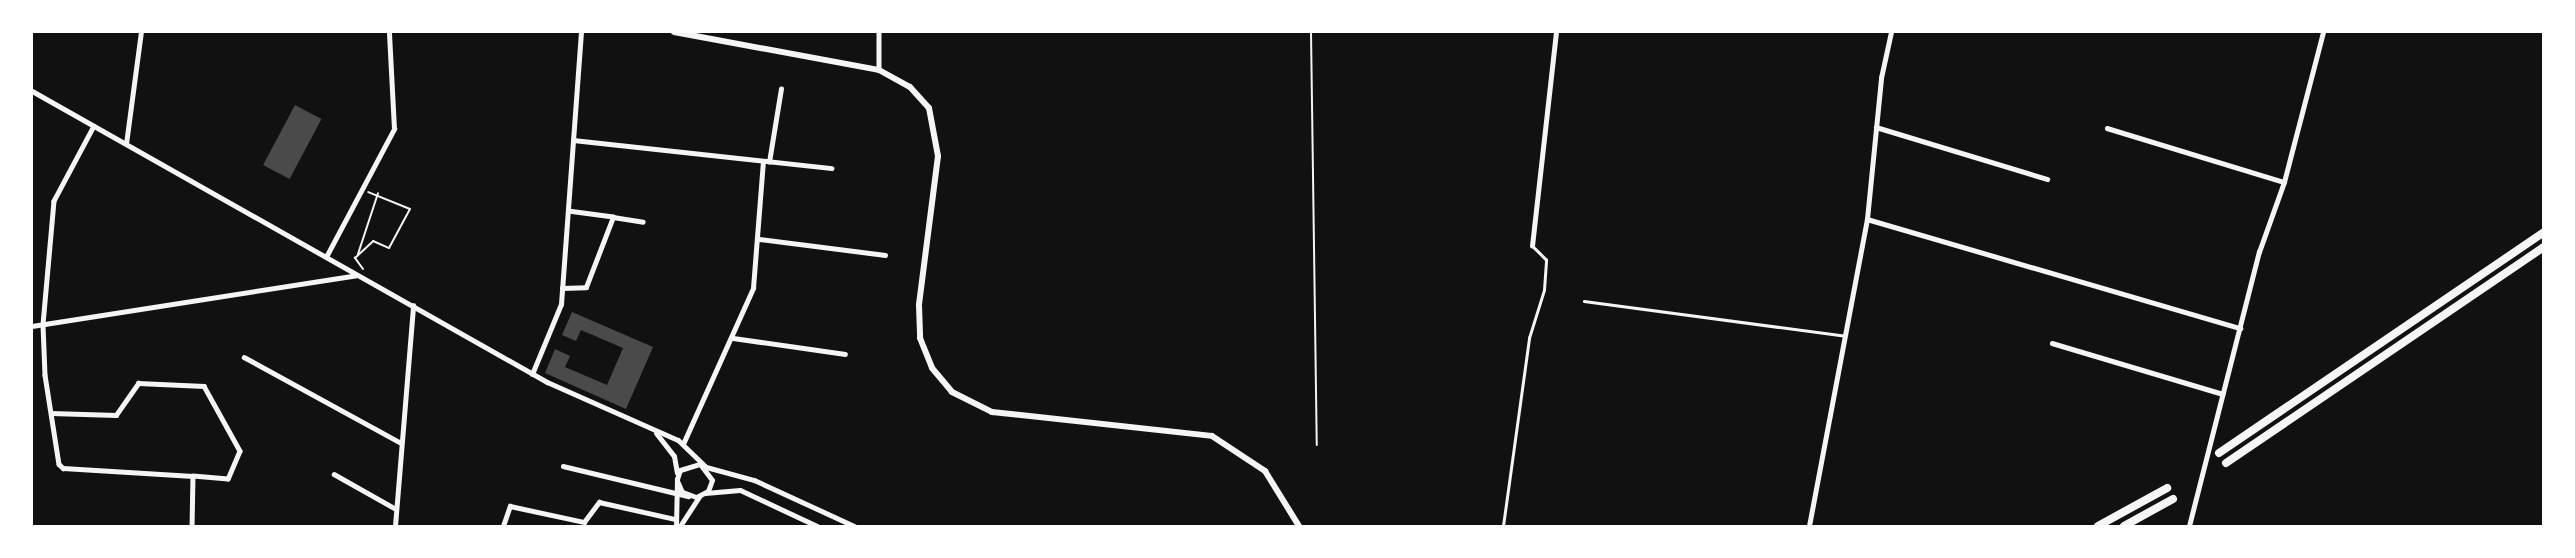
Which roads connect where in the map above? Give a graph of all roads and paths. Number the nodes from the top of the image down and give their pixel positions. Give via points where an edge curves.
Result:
1 (141, 32) edge
2 (389, 32) edge
3 (581, 32) edge
4 (674, 32) edge
5 (879, 32) edge
6 (1311, 32) edge
7 (1556, 32) edge
8 (1891, 32) edge
9 (2323, 32) edge
10 (879, 70) junction
11 (781, 89) dead end
12 (32, 91) edge
13 (94, 126) junction
14 (1876, 127) junction
15 (2107, 128) dead end
16 (573, 140) junction
17 (126, 144) junction
18 (766, 161) junction
19 (831, 168) dead end
20 (2047, 179) dead end
21 (2284, 182) junction
22 (364, 189) junction
23 (378, 192) junction
24 (568, 211) junction
25 (613, 218) junction
26 (1867, 219) junction
27 (643, 222) dead end
28 (2543, 232) edge
29 (759, 239) junction
30 (1532, 246) joint
31 (2543, 247) edge
32 (358, 255) junction
33 (885, 255) dead end
34 (327, 257) junction
35 (359, 275) junction
36 (562, 288) junction
37 (1584, 301) dead end
38 (413, 306) junction
39 (43, 325) junction
40 (32, 326) edge
41 (2240, 328) junction
42 (1845, 336) junction
43 (733, 338) junction
44 (2052, 343) dead end
45 (845, 354) dead end
46 (244, 357) dead end
47 (532, 374) junction
48 (2224, 394) junction
49 (51, 413) junction
50 (656, 433) junction
51 (401, 443) junction
52 (683, 444) junction
53 (1317, 445) dead end
54 (2219, 453) dead end
55 (2226, 463) dead end
56 (563, 466) dead end
57 (705, 467) junction
58 (334, 474) dead end
59 (193, 476) junction
60 (677, 480) junction
61 (2167, 488) dead end
62 (677, 494) junction
63 (703, 495) junction
64 (691, 497) junction
65 (2173, 499) dead end
66 (396, 509) junction
67 (675, 519) junction
68 (192, 527) edge
69 (395, 527) edge
70 (503, 527) edge
71 (678, 527) edge
72 (817, 527) edge
73 (854, 527) edge
74 (1299, 527) edge
75 (1503, 527) edge
76 (1809, 527) edge
77 (2098, 527) edge
78 (2124, 527) edge
79 (2189, 527) edge

1 - 17 street
2 - 22 street via 394,129
3 - 16 street
4 - 10 main road
5 - 10 street
6 - 53 path
7 - 30 street
8 - 14 street
9 - 21 street
10 - 74 main road via 924,101 937,133 919,305 920,338 941,381 992,412 1212,436 1265,471
11 - 18 street
12 - 13 street
13 - 17 street
13 - 39 street via 54,201
14 - 20 street
14 - 26 street
15 - 21 street
16 - 18 street
16 - 24 street
17 - 34 street
18 - 19 street
18 - 29 street
21 - 41 street
22 - 23 path
22 - 34 street
23 - 32 path
23 - 32 path via 411,209 389,248 373,241
24 - 25 street
24 - 36 street
25 - 27 street
25 - 36 street via 586,287
26 - 41 street
26 - 42 street
28 - 54 highway
29 - 33 street
29 - 43 street via 754,288
30 - 75 lane via 1546,260 1544,290 1529,338
31 - 55 highway
32 - 35 path via 355,258 364,265
34 - 35 street
35 - 38 street
35 - 39 street
36 - 47 street via 559,314
37 - 42 lane
38 - 47 street
38 - 51 street
39 - 40 street
39 - 49 street
41 - 48 street
42 - 76 street
43 - 45 street
43 - 52 street
44 - 48 street
46 - 51 street
47 - 50 street
48 - 79 street
49 - 59 street via 63,468
49 - 59 street via 116,415 138,383 204,386 240,451 228,479
50 - 52 street
50 - 60 street via 674,456
51 - 66 street
52 - 57 street
56 - 62 street
57 - 60 street via 687,465
57 - 63 street via 712,481
57 - 73 street via 742,475
58 - 66 street
59 - 68 street
60 - 62 street
60 - 64 street via 682,492
61 - 77 highway
62 - 64 street
62 - 67 street
63 - 64 street
63 - 71 street
63 - 72 street via 740,491
65 - 78 highway
66 - 69 street
67 - 70 street via 599,502 584,522 510,506
67 - 71 street

